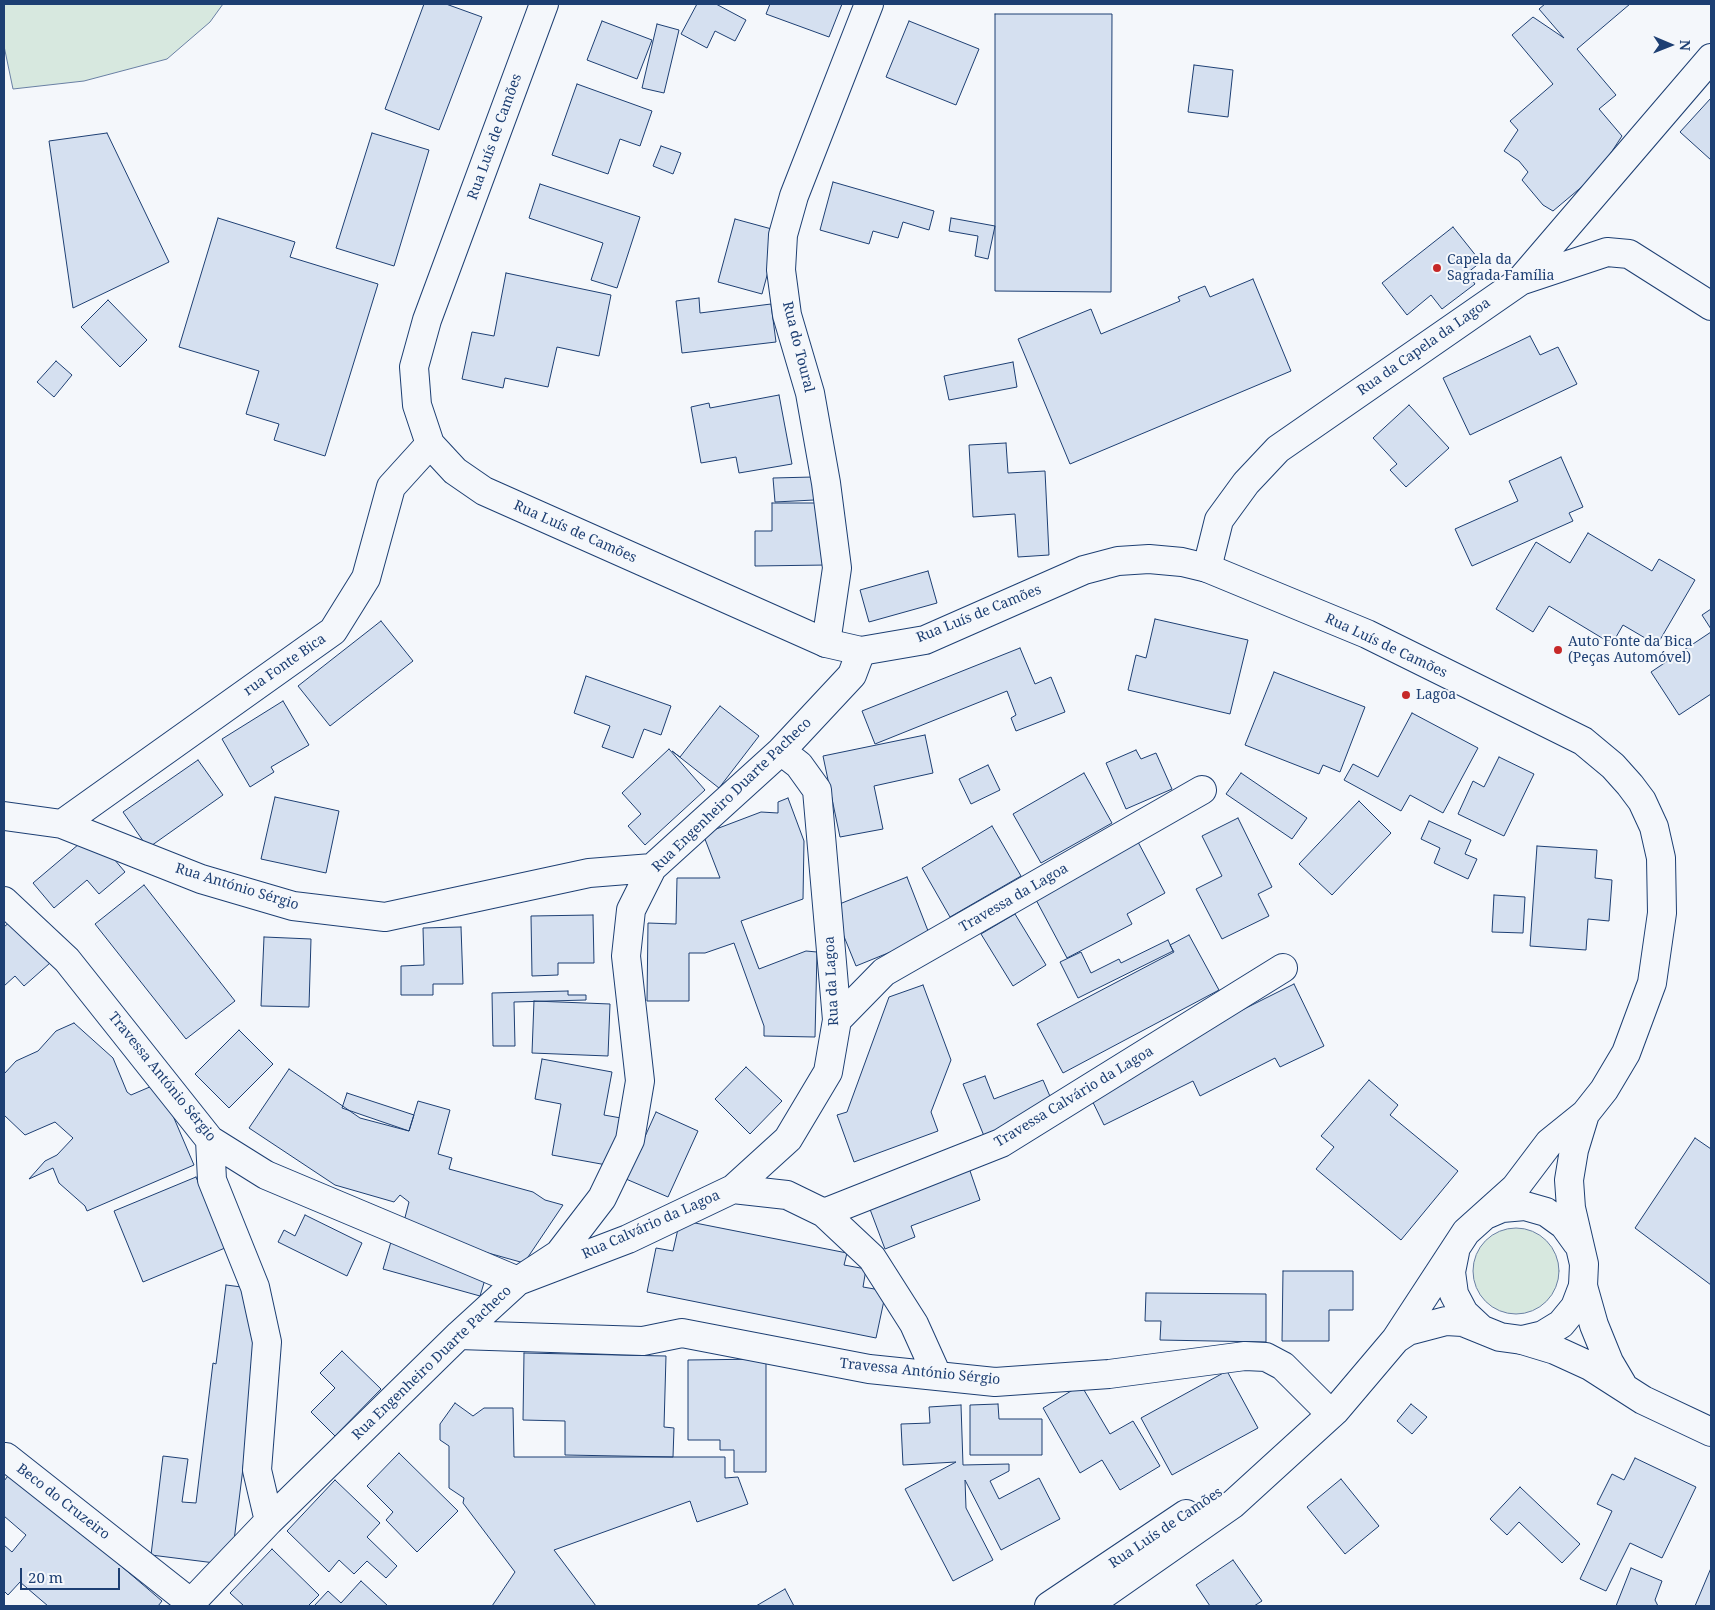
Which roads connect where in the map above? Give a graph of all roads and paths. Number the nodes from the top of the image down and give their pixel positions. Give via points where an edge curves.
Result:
1 (544, 4) edge
2 (869, 4) edge
3 (1711, 58) edge
4 (1519, 282) junction
5 (1711, 306) edge
6 (430, 444) junction
7 (1207, 568) junction
8 (826, 643) junction
9 (861, 651) junction
10 (781, 751) junction
11 (1202, 790) dead end
12 (4, 816) edge
13 (62, 824) junction
14 (652, 868) junction
15 (4, 901) edge
16 (1283, 968) dead end
17 (837, 1020) junction
18 (1586, 1114) junction
19 (210, 1140) junction
20 (733, 1189) junction
21 (824, 1213) junction
22 (1482, 1217) junction
23 (1577, 1243) junction
24 (1455, 1251) junction
25 (518, 1281) junction
26 (1583, 1286) junction
27 (1480, 1328) junction
28 (459, 1335) junction
29 (1396, 1339) junction
30 (1522, 1340) junction
31 (937, 1375) junction
32 (1622, 1386) junction
33 (1331, 1414) junction
34 (1709, 1426) edge
35 (1286, 1454) junction
36 (6, 1457) dead end
37 (269, 1521) junction
38 (189, 1605) edge
39 (1049, 1606) edge
40 (1087, 1606) edge

1 - 6 street, Rua Luís de Camões via 427,320 414,367 417,404
2 - 8 street, Rua do Toural via 794,196 783,235 782,270 787,316 810,393 837,568
3 - 4 street, Rua da Capela da Lagoa
4 - 5 street via 1607,252 1629,254
4 - 7 street, Rua da Capela da Lagoa via 1278,449 1246,483 1220,520
6 - 8 street, Rua Luís de Camões via 455,471 484,491
6 - 13 street, rua Fonte Bica via 391,487 366,578 333,631
7 - 9 street, Rua Luís de Camões via 1149,559 1118,561 1084,570 925,640
7 - 18 street, Rua Luís de Camões via 1367,634 1582,741 1613,766 1642,800 1654,827 1661,858 1662,913 1652,982 1626,1053
8 - 9 street, Rua Luís de Camões
9 - 10 street, Rua Engenheiro Duarte Pacheco via 852,675
10 - 14 street, Rua Engenheiro Duarte Pacheco
10 - 17 street, Rua da Lagoa via 799,765 817,790
11 - 17 street, Travessa da Lagoa via 884,972
12 - 13 street, Rua António Sérgio
13 - 14 street, Rua António Sérgio via 201,879 293,906 385,917 589,873
14 - 25 street, Rua Engenheiro Duarte Pacheco via 631,910 626,956 640,1081 630,1140 602,1198 559,1254
15 - 19 street, Travessa António Sérgio via 67,960
16 - 21 street, Travessa Calvário da Lagoa via 1001,1143
17 - 20 street, Rua da Lagoa via 828,1072 788,1139
18 - 22 street, Rua Luís de Camões via 1549,1143 1515,1188
18 - 23 street, Rua Luís de Camões via 1574,1150 1569,1180 1570,1208
19 - 25 street, Travessa António Sérgio via 266,1175
19 - 37 street via 212,1180 255,1288 267,1342 257,1470
20 - 21 street, Rua Calvário da Lagoa via 787,1194
20 - 25 street, Rua Calvário da Lagoa via 628,1239
21 - 31 street, Rua Calvário da Lagoa via 872,1258 914,1324
22 - 23 street, Rua Luís de Camões via 1502,1208 1524,1206 1546,1212 1564,1225
22 - 24 street, Rua Luís de Camões via 1466,1232
23 - 26 street, Rua Luís de Camões via 1584,1264
24 - 27 street, Rua Luís de Camões via 1451,1272 1454,1294 1464,1313
24 - 29 street, Rua Luís de Camões
25 - 28 street, Rua Engenheiro Duarte Pacheco
26 - 30 street, Rua Luís de Camões via 1575,1307 1561,1324 1543,1335
26 - 32 street via 1598,1334
27 - 29 street, Rua Luís de Camões via 1446,1321 1408,1332
27 - 30 street, Rua Luís de Camões via 1500,1337
28 - 31 street, Travessa António Sérgio via 642,1341 682,1334 869,1369
28 - 37 street, Rua Engenheiro Duarte Pacheco
29 - 33 street, Rua Luís de Camões
30 - 32 street via 1590,1366
31 - 33 street, Travessa António Sérgio via 995,1382 1109,1374 1245,1356 1266,1357 1283,1366
32 - 34 street via 1642,1400
33 - 35 street, Rua Luís de Camões
35 - 39 street, Rua Luís de Camões via 1225,1488
35 - 40 street, Rua Luís de Camões via 1233,1504
36 - 38 street, Beco do Cruzeiro
37 - 38 street, Rua Engenheiro Duarte Pacheco

